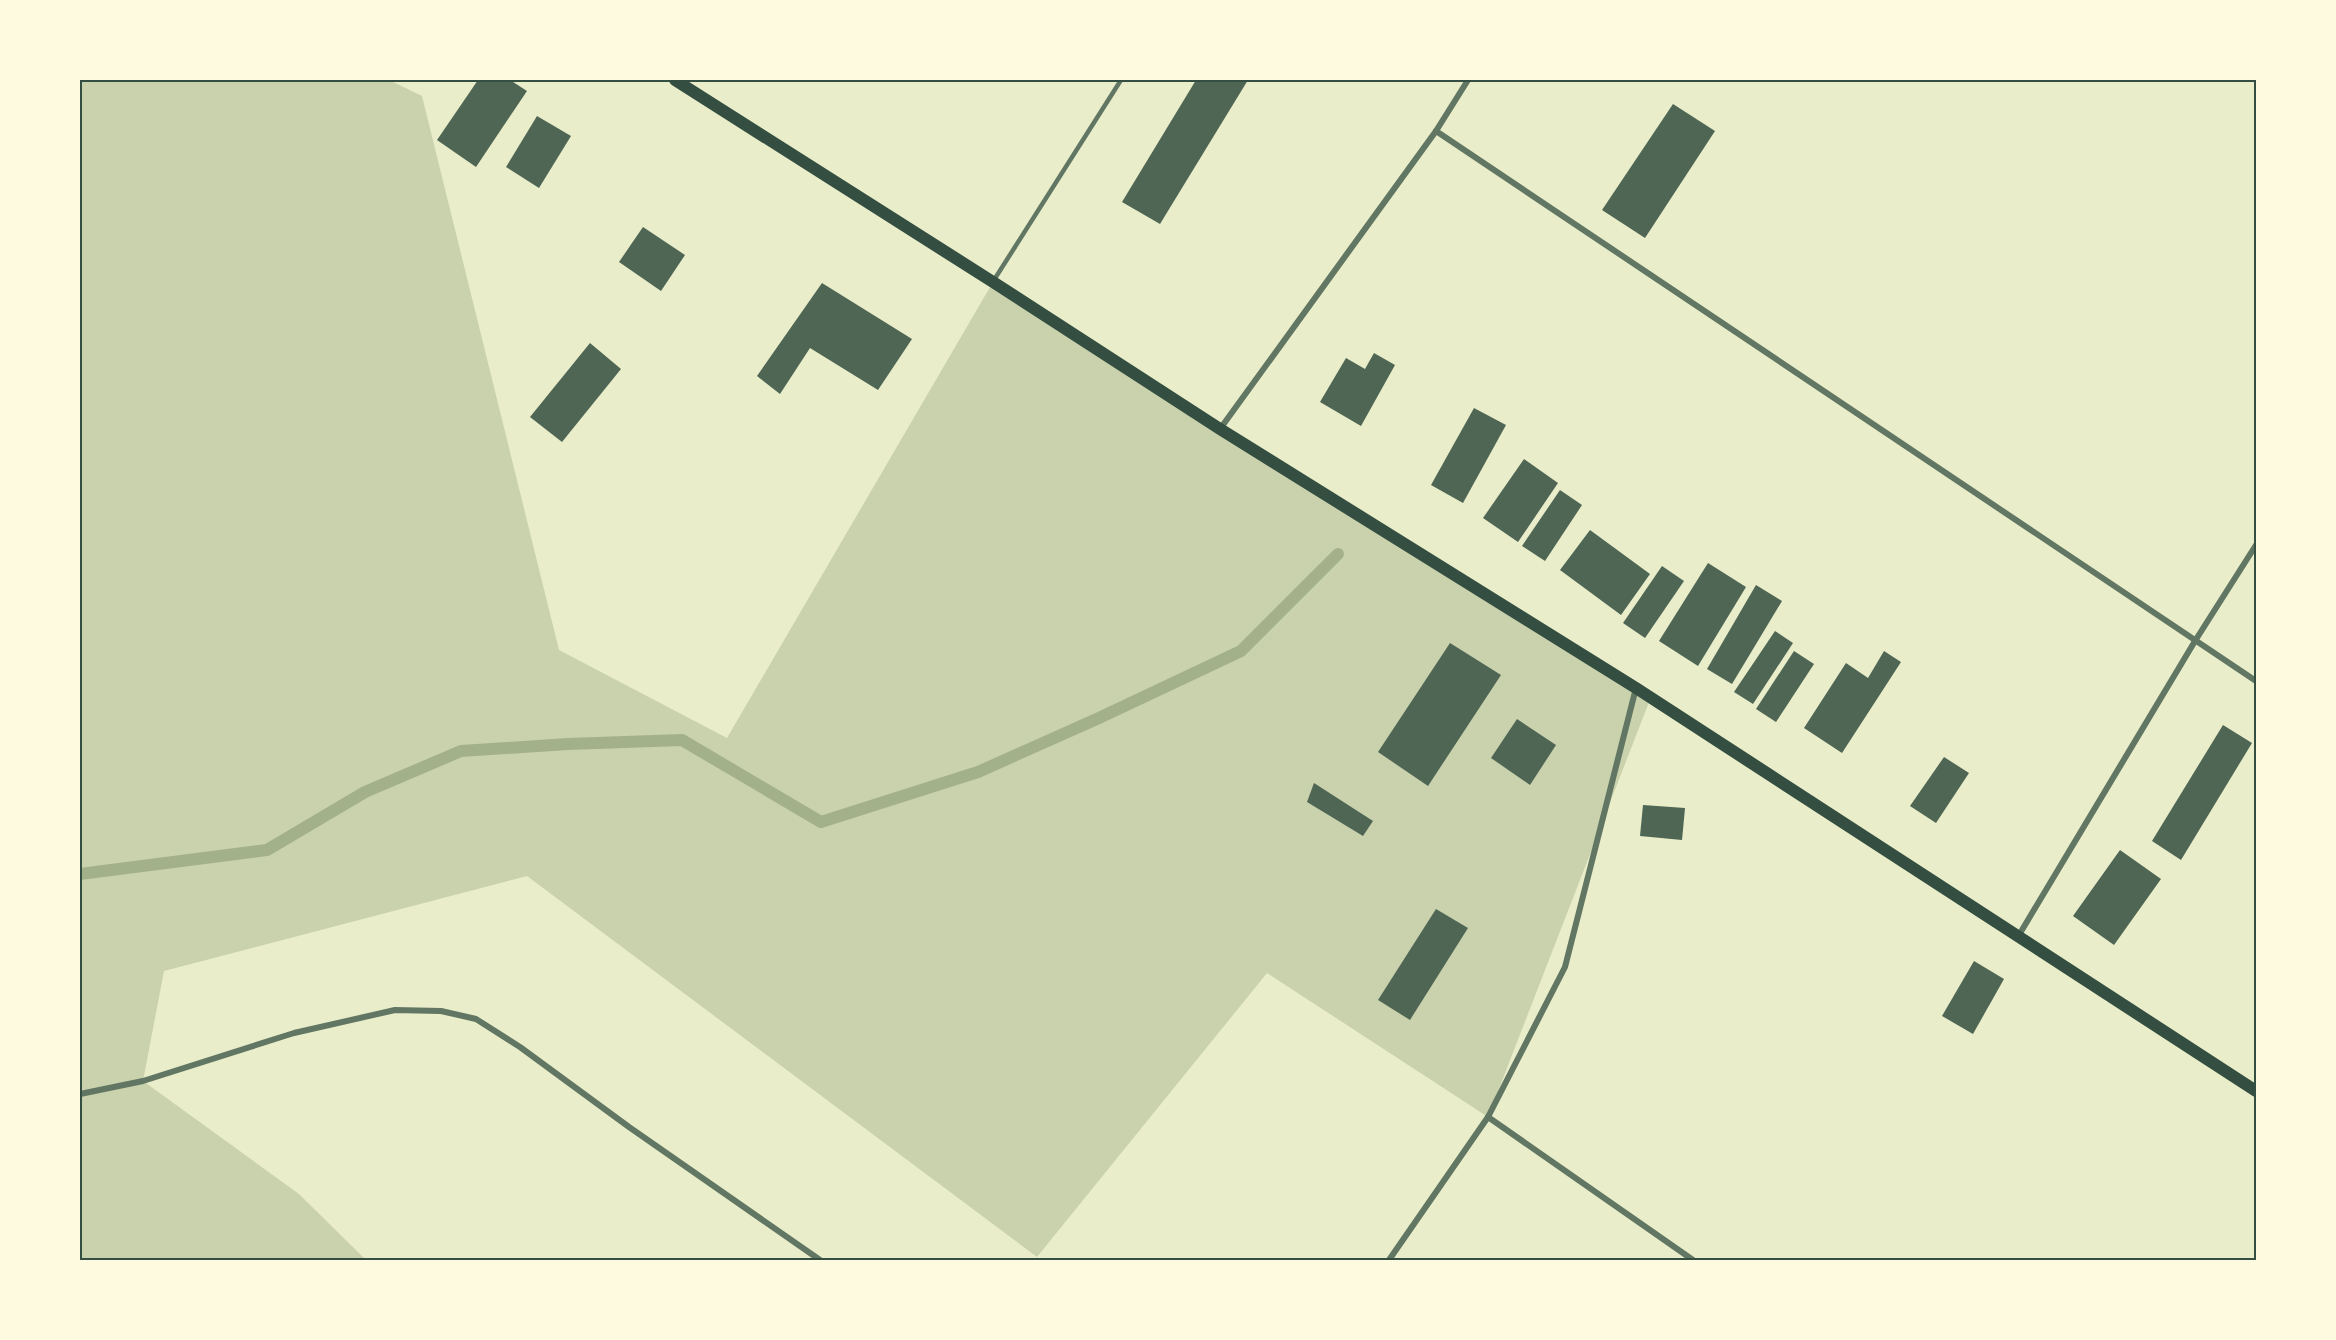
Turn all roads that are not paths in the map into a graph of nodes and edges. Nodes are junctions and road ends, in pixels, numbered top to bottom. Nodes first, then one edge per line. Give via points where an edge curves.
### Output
1 (675, 80) edge
2 (1121, 80) edge
3 (1468, 80) edge
4 (1436, 131) junction
5 (993, 282) junction
6 (1220, 429) junction
7 (2256, 545) edge
8 (2195, 641) junction
9 (2256, 681) edge
10 (1636, 688) junction
11 (2019, 935) junction
12 (2256, 1091) edge
13 (80, 1094) edge
14 (1488, 1117) junction
15 (820, 1260) edge
16 (1389, 1260) edge
17 (1693, 1260) edge

1 - 5 main road
2 - 5 lane
3 - 4 street
4 - 6 street
4 - 8 street
5 - 6 main road
6 - 10 main road
7 - 8 street
8 - 9 street
8 - 11 street
10 - 11 main road
10 - 14 street via 1565,968
11 - 12 main road
13 - 15 street via 143,1081 294,1033 384,1012 441,1011 476,1019 520,1047
14 - 16 street
14 - 17 street

